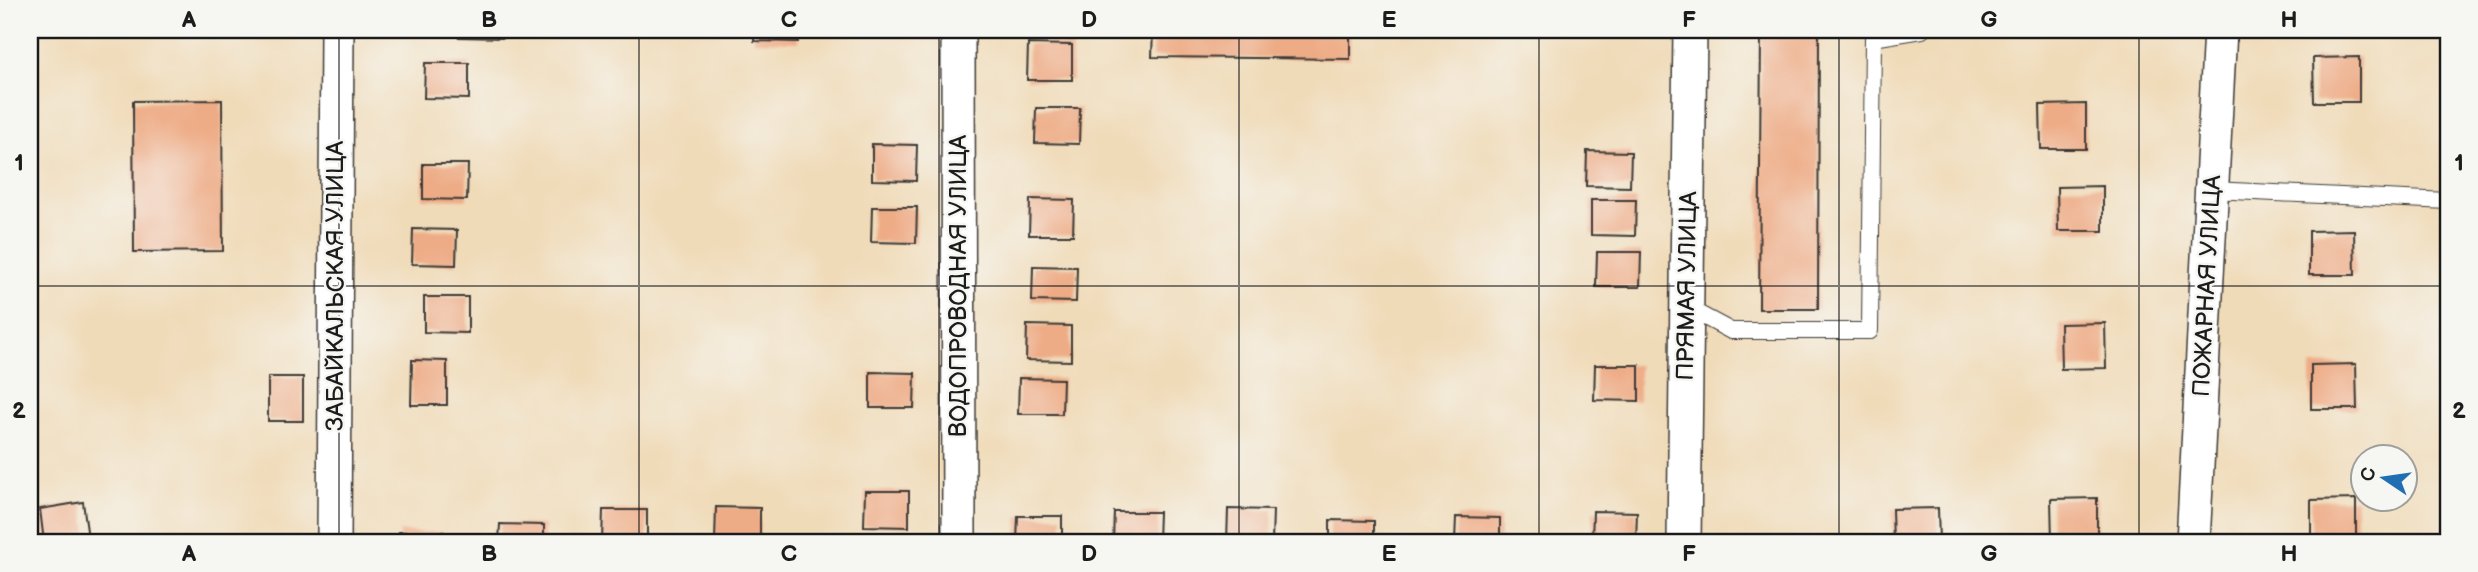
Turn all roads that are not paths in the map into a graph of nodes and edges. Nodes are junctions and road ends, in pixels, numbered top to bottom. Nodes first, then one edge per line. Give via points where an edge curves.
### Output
1 (337, 30) edge
2 (958, 30) edge
3 (1690, 30) edge
4 (1922, 30) edge
5 (2220, 30) edge
6 (2212, 190) junction
7 (2448, 201) edge
8 (1686, 307) junction
9 (334, 542) edge
10 (959, 542) edge
11 (1684, 542) edge
12 (2193, 542) edge

1 - 9 street, ЗАБАЙКАЛЬСКАЯ УЛИЦА
2 - 10 street, ВОДОПРОВОДНАЯ УЛИЦА
3 - 8 street, ПРЯМАЯ УЛИЦА
4 - 8 lane via 1873,38 1870,331 1731,331
5 - 6 street, ПОЖАРНАЯ УЛИЦА
6 - 7 lane
6 - 12 street, ПОЖАРНАЯ УЛИЦА
8 - 11 street, ПРЯМАЯ УЛИЦА

